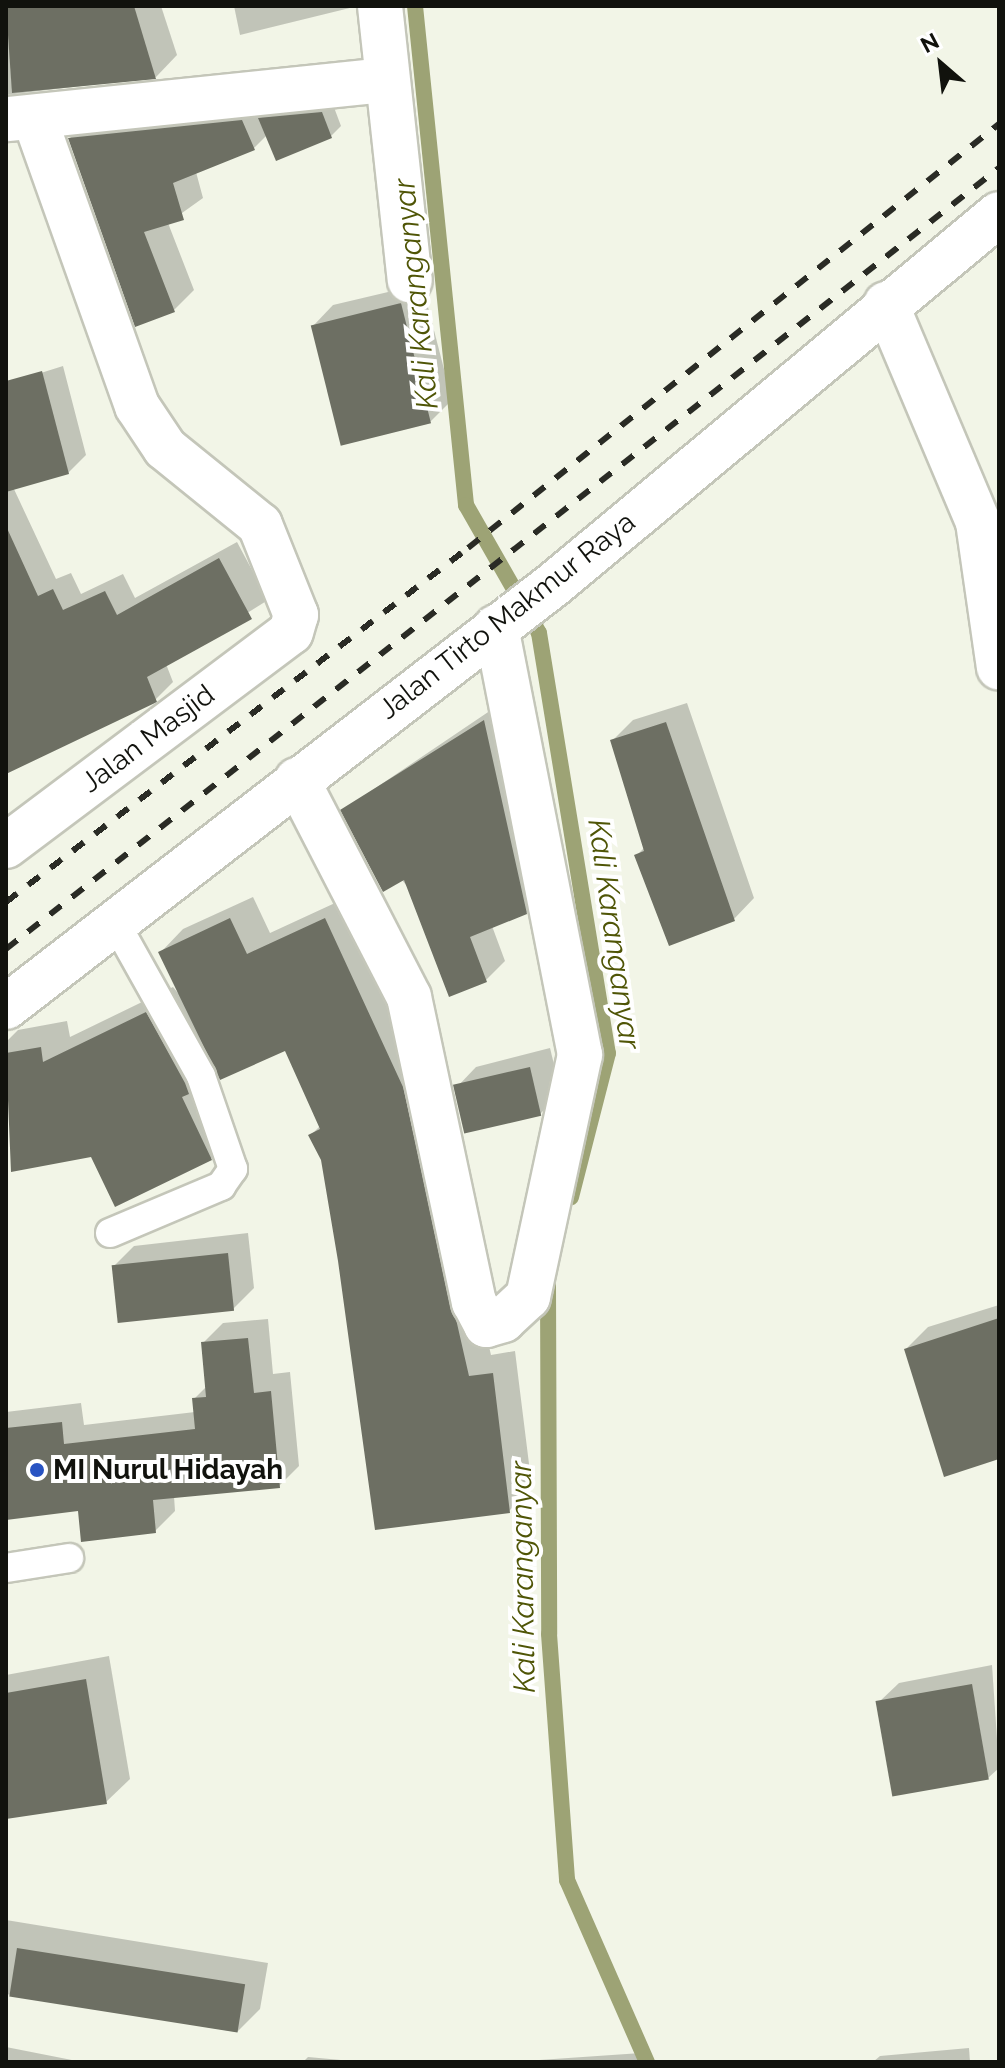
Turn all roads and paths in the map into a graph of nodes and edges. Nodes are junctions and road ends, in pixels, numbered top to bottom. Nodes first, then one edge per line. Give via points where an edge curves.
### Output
1 (380, 6) edge
2 (386, 80) junction
3 (21, 119) edge
4 (999, 214) edge
5 (410, 280) dead end
6 (886, 304) junction
7 (501, 623) junction
8 (999, 667) edge
9 (297, 780) junction
10 (6, 846) edge
11 (115, 922) junction
12 (6, 1007) edge
13 (110, 1233) dead end
14 (69, 1558) dead end
15 (6, 1568) edge

1 - 2 street
2 - 3 street
2 - 5 street
3 - 10 street, Jalan Masjid via 137,406 165,448 260,525 294,601 291,632
4 - 6 street, Jalan Tirto Makmur Raya
6 - 7 street, Jalan Tirto Makmur Raya
6 - 8 street via 978,522
7 - 9 street, Jalan Tirto Makmur Raya
7 - 9 street via 580,1055 528,1297 503,1320 486,1325 474,1302 409,997
9 - 11 street, Jalan Tirto Makmur Raya
11 - 12 street, Jalan Tirto Makmur Raya
11 - 13 lane via 201,1076 233,1169 221,1186
14 - 15 lane

